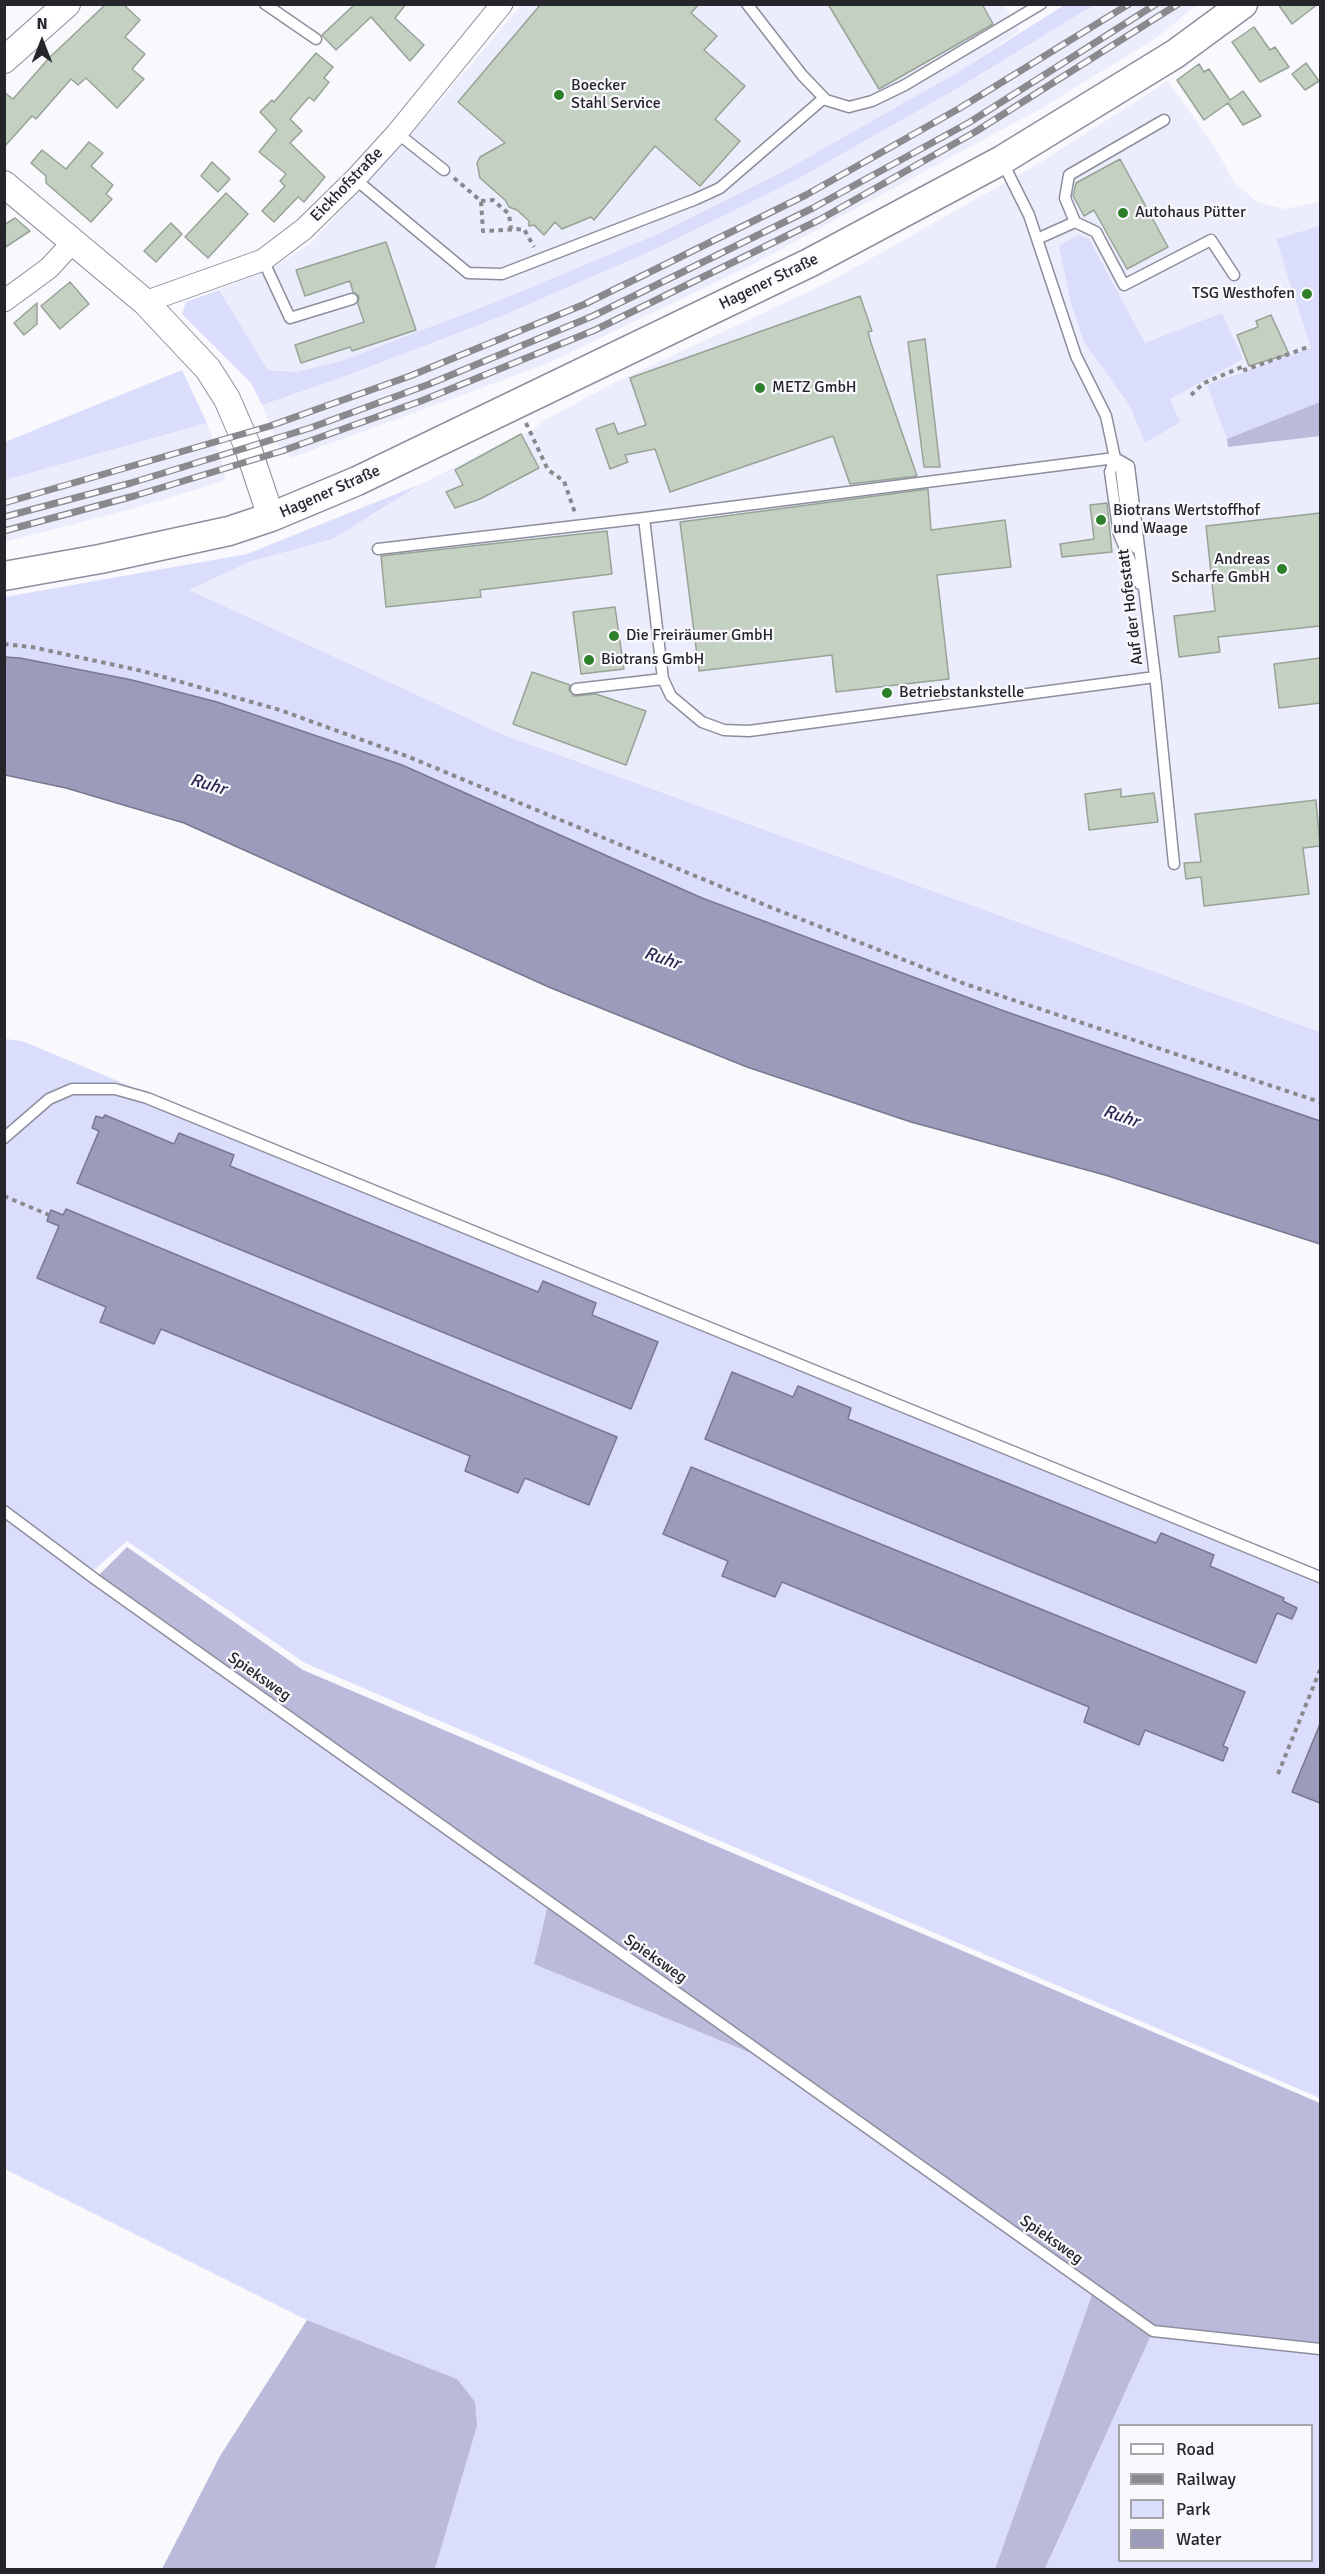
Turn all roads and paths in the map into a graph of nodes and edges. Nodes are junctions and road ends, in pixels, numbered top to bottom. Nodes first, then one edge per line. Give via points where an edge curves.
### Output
1 (67, 4) edge
2 (265, 4) edge
3 (502, 4) edge
4 (747, 4) edge
5 (1041, 4) edge
6 (1243, 4) edge
7 (316, 39) dead end
8 (4, 60) edge
9 (824, 98) junction
10 (1164, 120) dead end
11 (397, 133) junction
12 (1002, 160) junction
13 (444, 170) joint
14 (355, 179) junction
15 (4, 184) edge
16 (481, 201) junction
17 (1075, 222) junction
18 (511, 229) junction
19 (1037, 239) junction
20 (72, 243) junction
21 (540, 259) junction
22 (263, 260) junction
23 (1234, 275) dead end
24 (352, 299) dead end
25 (4, 301) edge
26 (145, 302) junction
27 (1308, 347) dead end
28 (1191, 395) dead end
29 (529, 429) dead end
30 (1115, 459) junction
31 (272, 517) junction
32 (644, 518) junction
33 (579, 525) junction
34 (1124, 534) junction
35 (378, 549) dead end
36 (1140, 556) junction
37 (4, 576) edge
38 (1146, 598) junction
39 (4, 644) edge
40 (1155, 677) junction
41 (663, 679) junction
42 (576, 689) dead end
43 (1174, 864) dead end
44 (1320, 1102) edge
45 (4, 1138) edge
46 (4, 1196) edge
47 (49, 1215) dead end
48 (4, 1510) edge
49 (1320, 1576) edge
50 (1320, 1670) edge
51 (1278, 1774) dead end
52 (1320, 2349) edge

1 - 8 street
2 - 7 lane
3 - 11 street, Eickhofstraße
4 - 9 lane
5 - 9 lane via 905,86 872,101 849,107
6 - 12 main road, Hagener Straße via 1175,54
9 - 21 lane via 720,188
10 - 17 lane via 1070,175 1065,198
11 - 13 lane
11 - 14 street, Eickhofstraße
12 - 19 lane, Auf der Hofestatt
12 - 31 main road, Hagener Straße via 809,263 357,482
13 - 16 path
14 - 21 lane via 468,273 502,274
14 - 22 street, Eickhofstraße via 304,229
15 - 20 street, Hagener Straße
16 - 18 path via 493,200 509,214
16 - 18 path via 483,231
17 - 19 lane
17 - 23 lane via 1096,232 1124,285 1211,240
18 - 21 path via 524,229
19 - 30 lane, Auf der Hofestatt via 1076,356 1106,416
20 - 25 street via 49,268
20 - 26 street, Hagener Straße
22 - 24 lane via 290,318
22 - 26 street, Eickhofstraße
26 - 31 street, Hagener Straße via 208,369 227,399
27 - 28 path via 1245,370 1244,366 1204,383
29 - 33 path via 548,470 564,481
30 - 32 lane
30 - 34 lane via 1110,472 1117,480
30 - 36 lane, Auf der Hofestatt via 1129,466
31 - 37 main road, Hagener Straße via 229,531
32 - 33 lane
32 - 41 lane
33 - 35 lane
34 - 36 lane
34 - 38 lane
36 - 38 lane, Auf der Hofestatt
38 - 40 lane, Auf der Hofestatt
39 - 44 path via 142,671 290,714 409,757 966,984
40 - 41 lane via 749,731 724,730 702,722 671,696
40 - 43 lane, Auf der Hofestatt
41 - 42 lane
45 - 49 lane via 49,1099 72,1089 115,1089 147,1098
46 - 47 path
48 - 52 lane, Spieksweg via 105,1586 1153,2331
50 - 51 path

